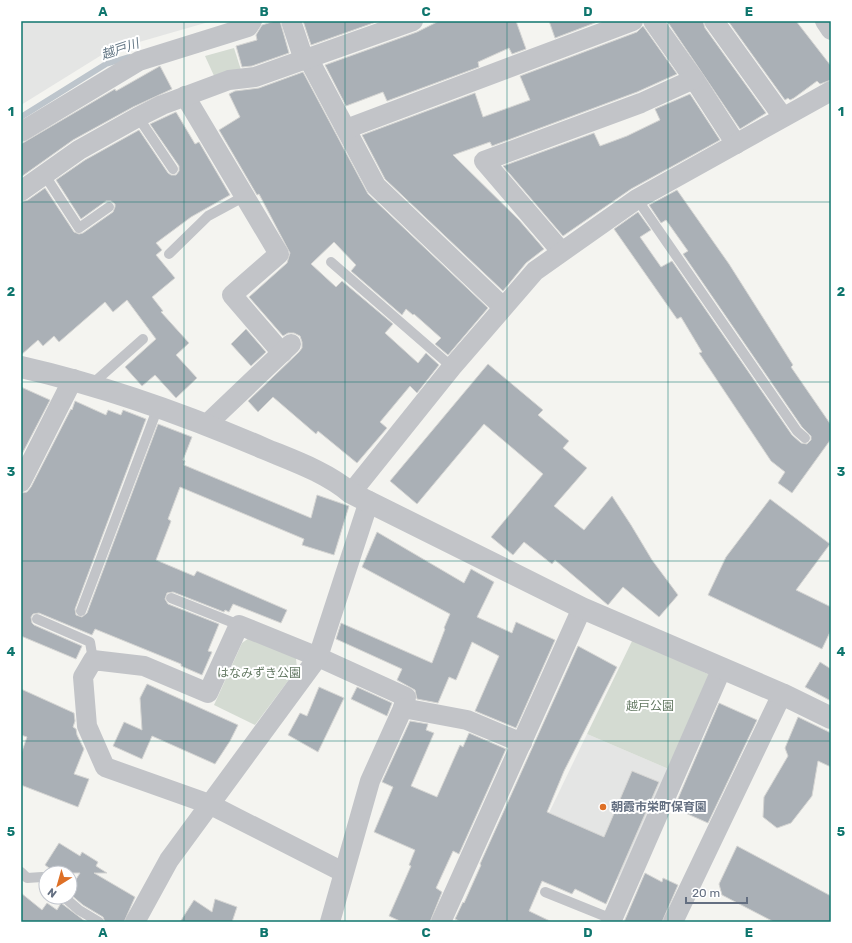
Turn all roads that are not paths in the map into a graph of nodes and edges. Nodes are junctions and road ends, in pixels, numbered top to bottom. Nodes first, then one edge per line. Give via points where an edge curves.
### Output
1 (252, 21) edge
2 (291, 21) edge
3 (413, 21) edge
4 (633, 21) edge
5 (653, 21) edge
6 (714, 21) edge
7 (825, 21) edge
8 (831, 30) edge
9 (306, 59) junction
10 (694, 79) junction
11 (831, 91) edge
12 (185, 96) junction
13 (138, 116) junction
14 (783, 117) junction
15 (346, 129) junction
16 (21, 132) edge
17 (736, 144) junction
18 (173, 169) dead end
19 (44, 174) junction
20 (21, 191) edge
21 (245, 196) junction
22 (637, 199) junction
23 (109, 207) dead end
24 (561, 251) junction
25 (169, 254) dead end
26 (331, 262) dead end
27 (504, 307) junction
28 (143, 339) dead end
29 (21, 367) edge
30 (452, 367) junction
31 (82, 382) junction
32 (158, 407) junction
33 (206, 425) junction
34 (805, 438) dead end
35 (21, 482) edge
36 (360, 497) junction
37 (171, 598) dead end
38 (582, 608) junction
39 (81, 611) dead end
40 (37, 619) dead end
41 (239, 625) junction
42 (318, 657) junction
43 (93, 660) junction
44 (722, 668) junction
45 (782, 694) junction
46 (403, 708) junction
47 (831, 718) edge
48 (522, 743) junction
49 (209, 804) junction
50 (21, 872) edge
51 (343, 872) junction
52 (38, 877) edge
53 (545, 892) dead end
54 (73, 905) edge
55 (611, 920) edge
56 (99, 922) edge
57 (135, 922) edge
58 (330, 922) edge
59 (441, 922) edge
60 (673, 922) edge

1 - 16 street via 248,27 139,60
2 - 9 street
3 - 9 street
4 - 15 street
5 - 10 street
6 - 14 street
7 - 8 street
9 - 12 street via 255,78 228,80
9 - 15 street
10 - 17 street
10 - 24 street via 641,103 484,161
11 - 14 street
12 - 13 street
12 - 21 street
13 - 18 lane
13 - 19 street via 79,150
14 - 17 street
15 - 27 street via 376,186
17 - 22 street
19 - 20 street
19 - 23 lane via 79,228
21 - 25 lane via 208,216
21 - 33 street via 279,254 232,295 286,348
22 - 24 street
22 - 34 lane via 796,431
24 - 27 street via 535,271
26 - 30 lane
27 - 30 street
28 - 31 lane
29 - 31 street
30 - 36 street
31 - 32 street
31 - 35 street
32 - 33 street
32 - 39 lane
33 - 36 street via 302,464
36 - 38 street
36 - 42 street
37 - 41 lane
38 - 44 street
38 - 48 street
40 - 43 lane via 90,642
41 - 42 street
41 - 43 street via 208,693 144,666
42 - 46 street via 406,697
42 - 49 street
43 - 49 street via 83,677 87,726 105,767
44 - 45 street
44 - 55 street
45 - 47 street
45 - 60 street
46 - 48 street via 467,720
46 - 51 street via 370,781
48 - 59 street
49 - 51 street
49 - 57 street via 169,860
50 - 52 lane via 27,878
51 - 58 street
53 - 55 lane
54 - 56 lane

